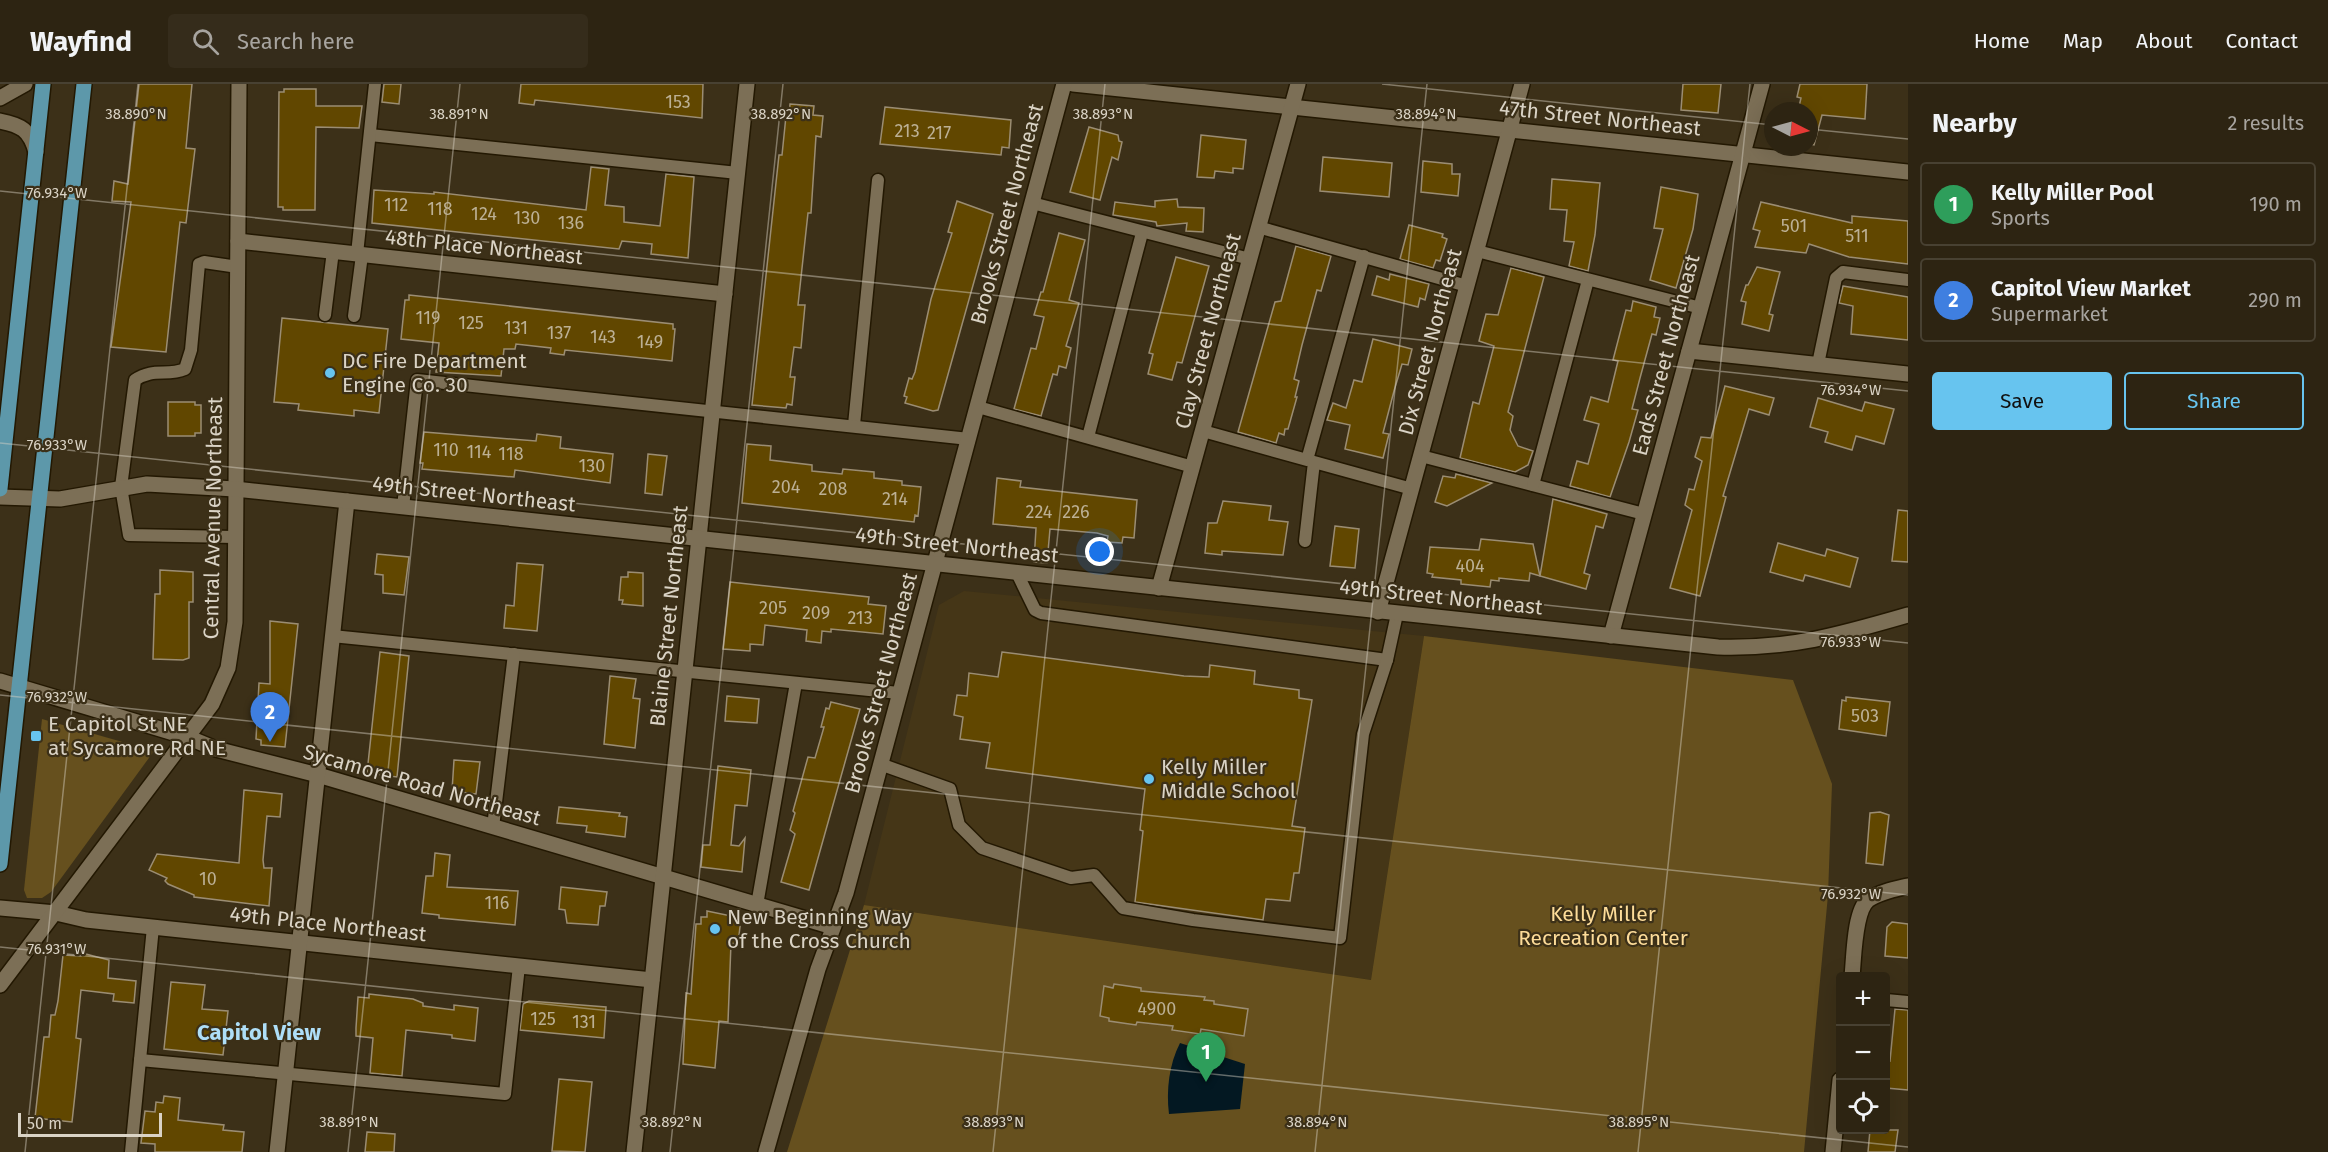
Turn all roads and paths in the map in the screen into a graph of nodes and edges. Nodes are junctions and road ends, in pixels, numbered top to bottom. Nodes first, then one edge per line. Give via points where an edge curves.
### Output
1 (25, 84) edge
2 (43, 84) edge
3 (84, 84) edge
4 (239, 84) edge
5 (375, 84) edge
6 (747, 84) edge
7 (1064, 84) edge
8 (1073, 84) edge
9 (1298, 84) edge
10 (1522, 84) edge
11 (1762, 84) edge
12 (0, 98) edge
13 (1292, 107) junction
14 (0, 121) edge
15 (1510, 130) junction
16 (370, 135) junction
17 (36, 152) junction
18 (1743, 154) junction
19 (1908, 172) edge
20 (738, 173) junction
21 (878, 180) dead end
22 (1032, 203) junction
23 (1258, 227) junction
24 (1142, 233) junction
25 (238, 241) junction
26 (333, 251) junction
27 (1477, 252) junction
28 (360, 254) junction
29 (1364, 256) junction
30 (1250, 259) junction
31 (238, 267) junction
32 (1588, 280) junction
33 (1908, 280) edge
34 (1467, 285) junction
35 (725, 294) junction
36 (1701, 308) junction
37 (325, 315) dead end
38 (354, 316) dead end
39 (1689, 351) junction
40 (1818, 364) junction
41 (1908, 374) edge
42 (978, 407) junction
43 (712, 411) junction
44 (854, 425) junction
45 (1203, 431) junction
46 (1088, 437) junction
47 (969, 440) junction
48 (1421, 456) junction
49 (1311, 461) junction
50 (1193, 466) junction
51 (1533, 485) junction
52 (121, 487) junction
53 (0, 489) edge
54 (235, 489) junction
55 (1412, 489) junction
56 (0, 497) edge
57 (39, 499) junction
58 (346, 501) junction
59 (403, 507) junction
60 (1644, 514) junction
61 (234, 537) junction
62 (699, 539) junction
63 (1305, 541) dead end
64 (935, 564) junction
65 (1017, 573) junction
66 (1159, 588) junction
67 (1378, 612) junction
68 (1397, 614) junction
69 (1908, 615) edge
70 (332, 636) junction
71 (1611, 636) junction
72 (514, 654) junction
73 (1387, 660) junction
74 (685, 672) junction
75 (0, 681) edge
76 (796, 683) junction
77 (19, 687) junction
78 (899, 693) junction
79 (187, 737) junction
80 (880, 764) junction
81 (318, 775) junction
82 (493, 827) junction
83 (0, 864) edge
84 (663, 878) junction
85 (1908, 886) edge
86 (757, 905) junction
87 (0, 908) edge
88 (56, 913) junction
89 (153, 927) junction
90 (833, 927) junction
91 (300, 942) junction
92 (519, 966) junction
93 (1852, 972) edge
94 (652, 980) junction
95 (0, 985) edge
96 (1890, 1000) edge
97 (1908, 1002) edge
98 (140, 1060) junction
99 (286, 1074) junction
100 (1836, 1121) edge
101 (131, 1152) edge
102 (277, 1152) edge
103 (634, 1152) edge
104 (766, 1152) edge
105 (1833, 1152) edge

1 - 12 street
2 - 17 main road
3 - 57 main road
4 - 25 street, Central Avenue Northeast
5 - 16 lane
6 - 20 street, Blaine Street Northeast
7 - 22 street, Brooks Street Northeast
8 - 13 street, 47th Street Northeast
9 - 13 street, Clay Street Northeast
10 - 15 street, Dix Street Northeast
11 - 18 street, Eads Street Northeast
13 - 15 street, 47th Street Northeast
13 - 23 street, Clay Street Northeast
14 - 17 street via 24,128
15 - 18 street, 47th Street Northeast
15 - 27 street, Dix Street Northeast
16 - 20 lane
16 - 28 lane
17 - 53 main road
18 - 19 street, 47th Street Northeast
18 - 36 street, Eads Street Northeast
20 - 35 street, Blaine Street Northeast
21 - 44 lane
22 - 24 lane
22 - 42 street, Brooks Street Northeast
23 - 29 lane
23 - 30 street, Clay Street Northeast
24 - 30 lane
24 - 46 lane
25 - 26 street, 48th Place Northeast
25 - 31 street, Central Avenue Northeast
26 - 28 street, 48th Place Northeast
26 - 37 lane
27 - 32 lane
27 - 34 street, Dix Street Northeast
28 - 35 street, 48th Place Northeast
28 - 38 lane
29 - 34 lane
29 - 49 lane
30 - 45 street, Clay Street Northeast
31 - 52 lane via 204,262 196,268 189,361 185,369 154,371 135,380
31 - 54 street, Central Avenue Northeast
32 - 36 lane
32 - 51 lane
33 - 40 lane via 1843,272 1836,278
34 - 48 street, Dix Street Northeast
35 - 43 street, Blaine Street Northeast
36 - 39 street, Eads Street Northeast
39 - 40 street
39 - 60 street, Eads Street Northeast
40 - 41 street
42 - 46 lane
42 - 47 street, Brooks Street Northeast
43 - 44 lane
43 - 59 lane via 417,380
43 - 62 street, Blaine Street Northeast
44 - 47 lane
45 - 49 lane
45 - 50 street, Clay Street Northeast
46 - 50 lane
47 - 64 street, Brooks Street Northeast
48 - 51 lane
48 - 55 street, Dix Street Northeast
49 - 55 lane
49 - 63 lane
50 - 66 street, Clay Street Northeast
51 - 60 lane
52 - 54 street, 49th Street Northeast via 164,483
52 - 57 street, 49th Street Northeast via 60,499
52 - 61 lane via 129,535
54 - 58 street, 49th Street Northeast
54 - 61 street, Central Avenue Northeast
55 - 67 street, Dix Street Northeast
56 - 57 street, 49th Street Northeast
57 - 77 main road
58 - 59 street, 49th Street Northeast
58 - 70 street
59 - 62 street, 49th Street Northeast
60 - 71 street, Eads Street Northeast
61 - 79 street, Central Avenue Northeast via 235,622 228,668 212,704
62 - 64 street, 49th Street Northeast
62 - 74 street, Blaine Street Northeast
64 - 65 street, 49th Street Northeast
64 - 78 street, Brooks Street Northeast
65 - 66 street, 49th Street Northeast
65 - 73 lane via 1035,610 1041,613
66 - 67 street, 49th Street Northeast
67 - 68 street, 49th Street Northeast
68 - 71 street, 49th Street Northeast
68 - 73 lane
69 - 71 street, 49th Street Northeast via 1824,639 1758,647
70 - 72 lane
70 - 81 street
72 - 74 lane
72 - 82 lane
73 - 80 lane via 1363,734 1340,938 1123,908 1094,874 1071,878 982,848 959,825 950,789
74 - 76 lane
74 - 84 street, Blaine Street Northeast
75 - 77 street, Sycamore Road Northeast
76 - 78 lane
76 - 86 lane
77 - 79 street, Sycamore Road Northeast
77 - 83 main road
78 - 80 street, Brooks Street Northeast
79 - 81 street, Sycamore Road Northeast via 216,749
79 - 88 street, Central Avenue Northeast
80 - 90 street, Brooks Street Northeast via 846,893
81 - 82 street, Sycamore Road Northeast
81 - 91 street
82 - 84 street, Sycamore Road Northeast
84 - 86 street, Sycamore Road Northeast
84 - 94 street, Blaine Street Northeast
85 - 93 street via 1869,899 1860,911
86 - 90 street, Sycamore Road Northeast
87 - 88 street, 49th Place Northeast
88 - 89 street, 49th Place Northeast
88 - 95 street, Central Avenue Northeast
89 - 91 street, 49th Place Northeast
89 - 98 lane
90 - 104 street, Brooks Street Northeast
91 - 92 street, 49th Place Northeast
91 - 99 street
92 - 94 street, 49th Place Northeast
92 - 99 lane via 505,1094
94 - 103 street, Blaine Street Northeast
96 - 97 lane
98 - 99 lane
98 - 101 lane
99 - 102 street
100 - 105 street

